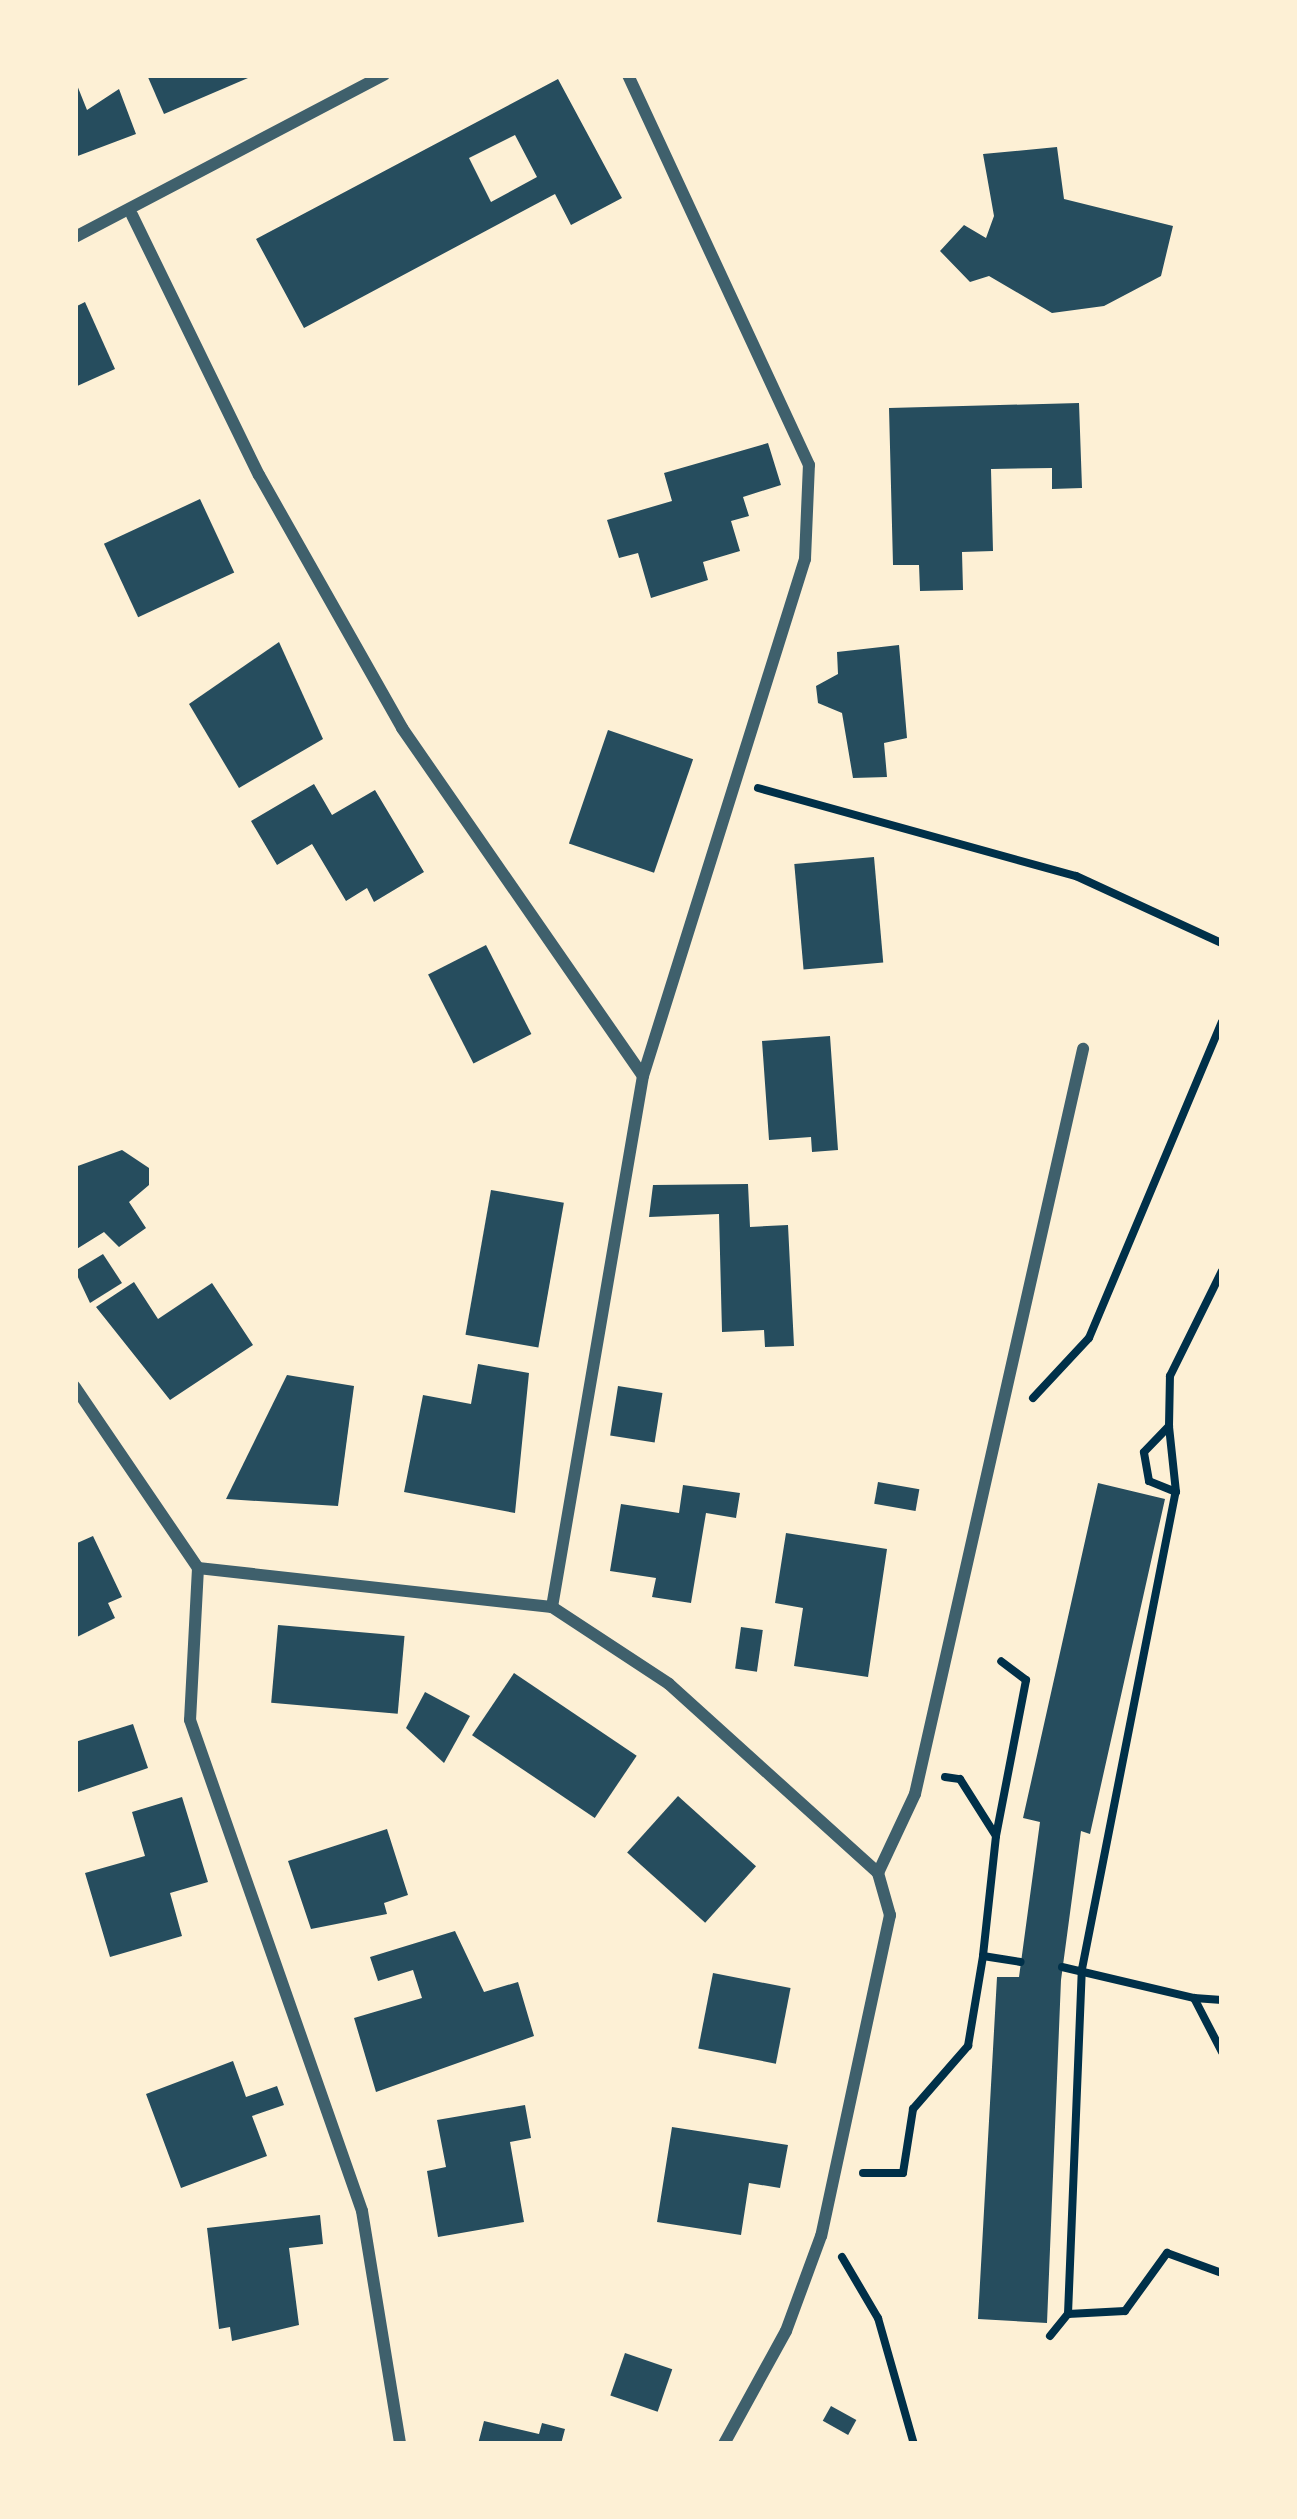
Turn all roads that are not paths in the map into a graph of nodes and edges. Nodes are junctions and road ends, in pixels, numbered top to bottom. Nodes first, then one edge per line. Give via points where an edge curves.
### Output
1 (384, 75) edge
2 (628, 75) edge
3 (132, 215) junction
4 (75, 237) edge
5 (1082, 1049) dead end
6 (643, 1076) junction
7 (75, 1387) edge
8 (198, 1568) junction
9 (552, 1607) junction
10 (878, 1873) junction
11 (400, 2444) edge
12 (724, 2444) edge

1 - 3 street
2 - 6 street via 808,465 805,559
3 - 4 street
3 - 6 street via 259,475 402,728
5 - 10 street via 915,1794
6 - 9 street
7 - 8 street
8 - 9 street
8 - 11 street via 190,1720 362,2211
9 - 10 street via 669,1684
10 - 12 street via 890,1915 821,2236 786,2331

